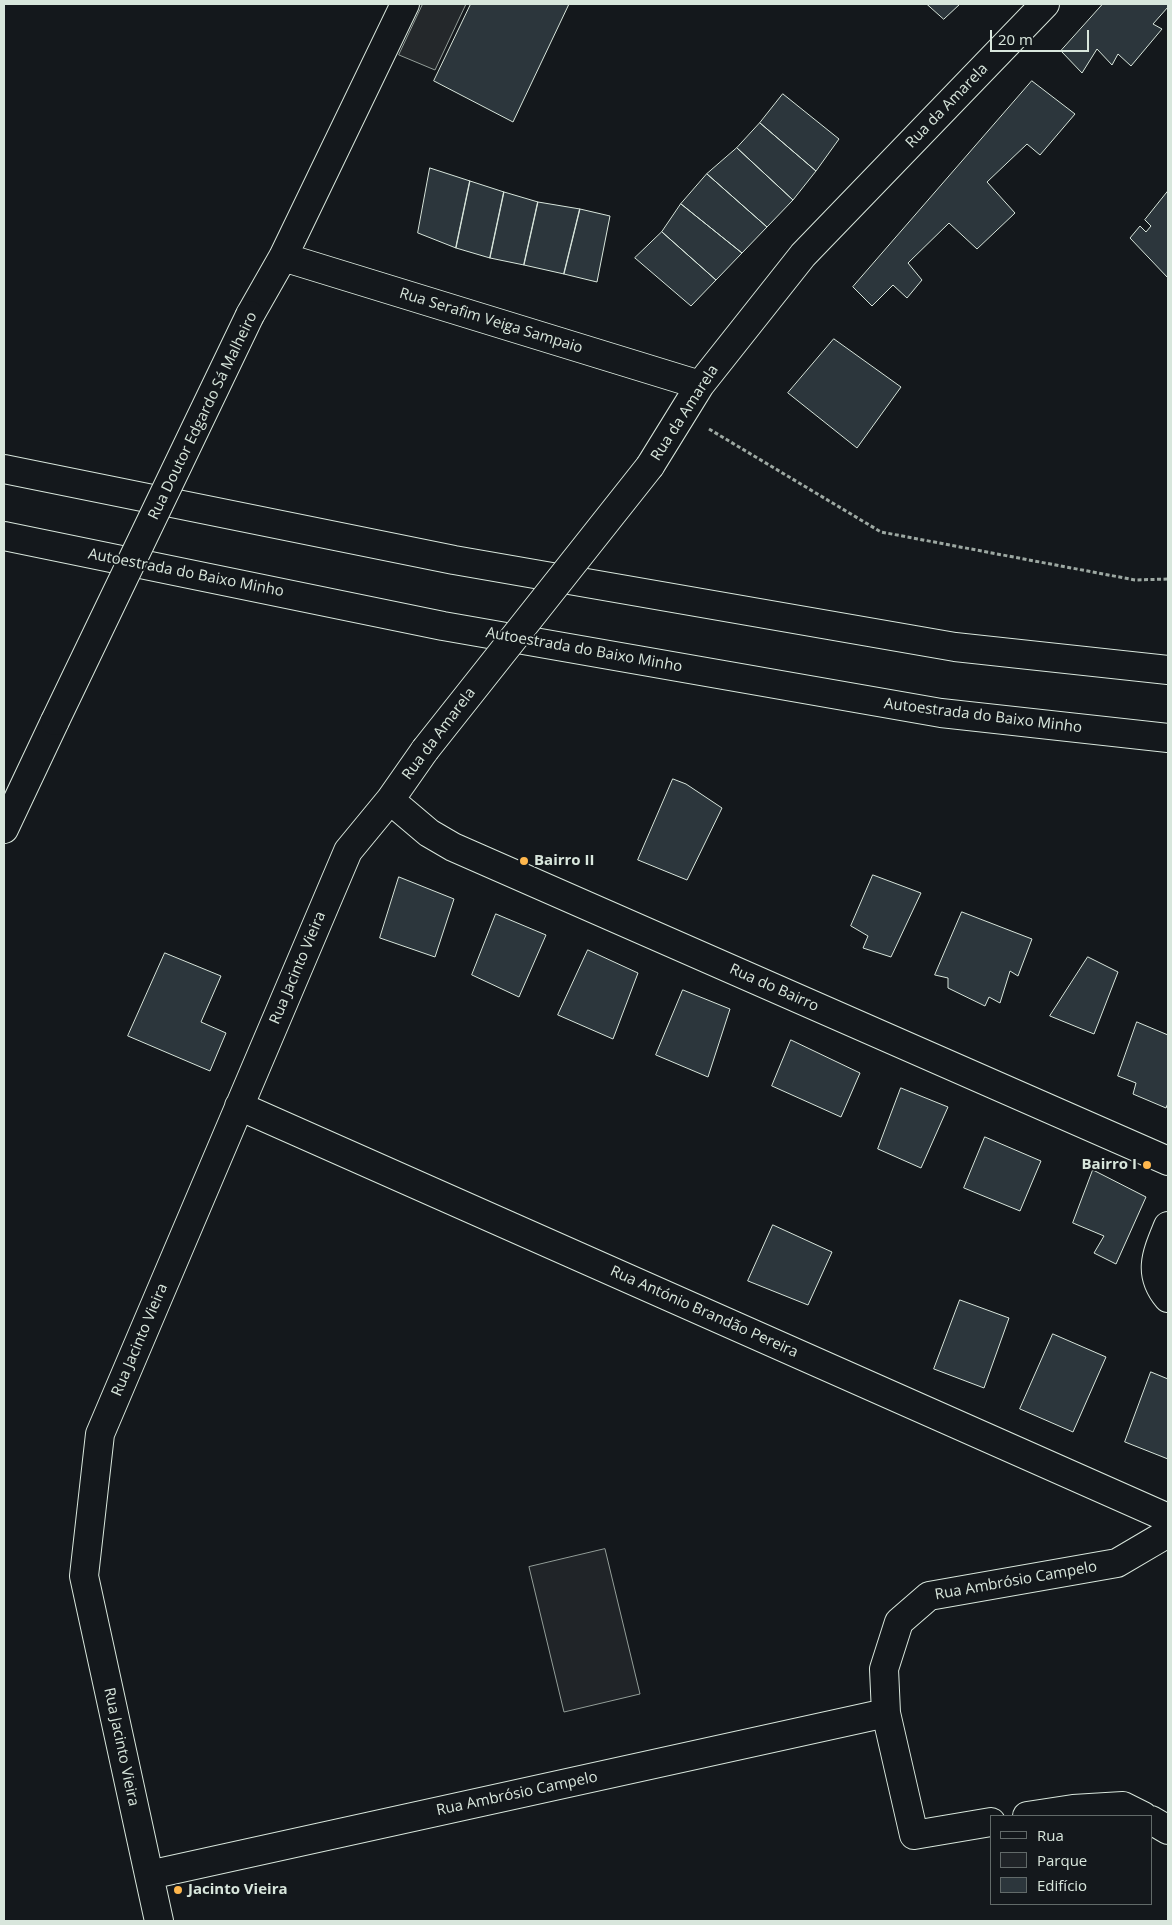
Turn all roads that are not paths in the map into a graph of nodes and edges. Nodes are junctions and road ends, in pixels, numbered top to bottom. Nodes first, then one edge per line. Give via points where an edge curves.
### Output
1 (405, 4) edge
2 (1045, 4) edge
3 (283, 256) junction
4 (700, 385) junction
5 (4, 469) edge
6 (4, 536) edge
7 (1168, 670) edge
8 (1168, 738) edge
9 (390, 800) junction
10 (4, 829) edge
11 (240, 1106) junction
12 (1168, 1161) edge
13 (1168, 1226) edge
14 (1168, 1298) edge
15 (1168, 1518) edge
16 (1168, 1533) edge
17 (886, 1713) junction
18 (1033, 1815) edge
19 (1141, 1815) edge
20 (1152, 1821) edge
21 (990, 1822) edge
22 (1168, 1830) edge
23 (149, 1875) junction
24 (159, 1921) edge

1 - 3 main road, Rua Doutor Edgardo Sá Malheiro
2 - 4 main road, Rua da Amarela via 803,255
3 - 4 main road, Rua Serafim Veiga Sampaio
3 - 10 main road, Rua Doutor Edgardo Sá Malheiro, bridge via 250,315
4 - 9 main road, Rua da Amarela, bridge via 650,466 425,750
5 - 7 main road via 484,565 955,647
6 - 8 main road, Autoestrada do Baixo Minho via 443,626 941,713
9 - 11 main road, Rua Jacinto Vieira via 348,851
9 - 12 main road, Rua do Bairro via 429,833 453,847
11 - 15 main road, Rua António Brandão Pereira
11 - 23 main road, Rua Jacinto Vieira via 100,1434 84,1576
13 - 14 main road via 1157,1252 1155,1272 1159,1287
16 - 17 main road, Rua Ambrósio Campelo via 1117,1563 929,1596 899,1622 884,1669
17 - 21 main road, Rua Ambrósio Campelo via 914,1835
17 - 23 main road, Rua Ambrósio Campelo
18 - 19 main road via 1123,1806
20 - 22 main road
23 - 24 main road, Rua Jacinto Vieira

